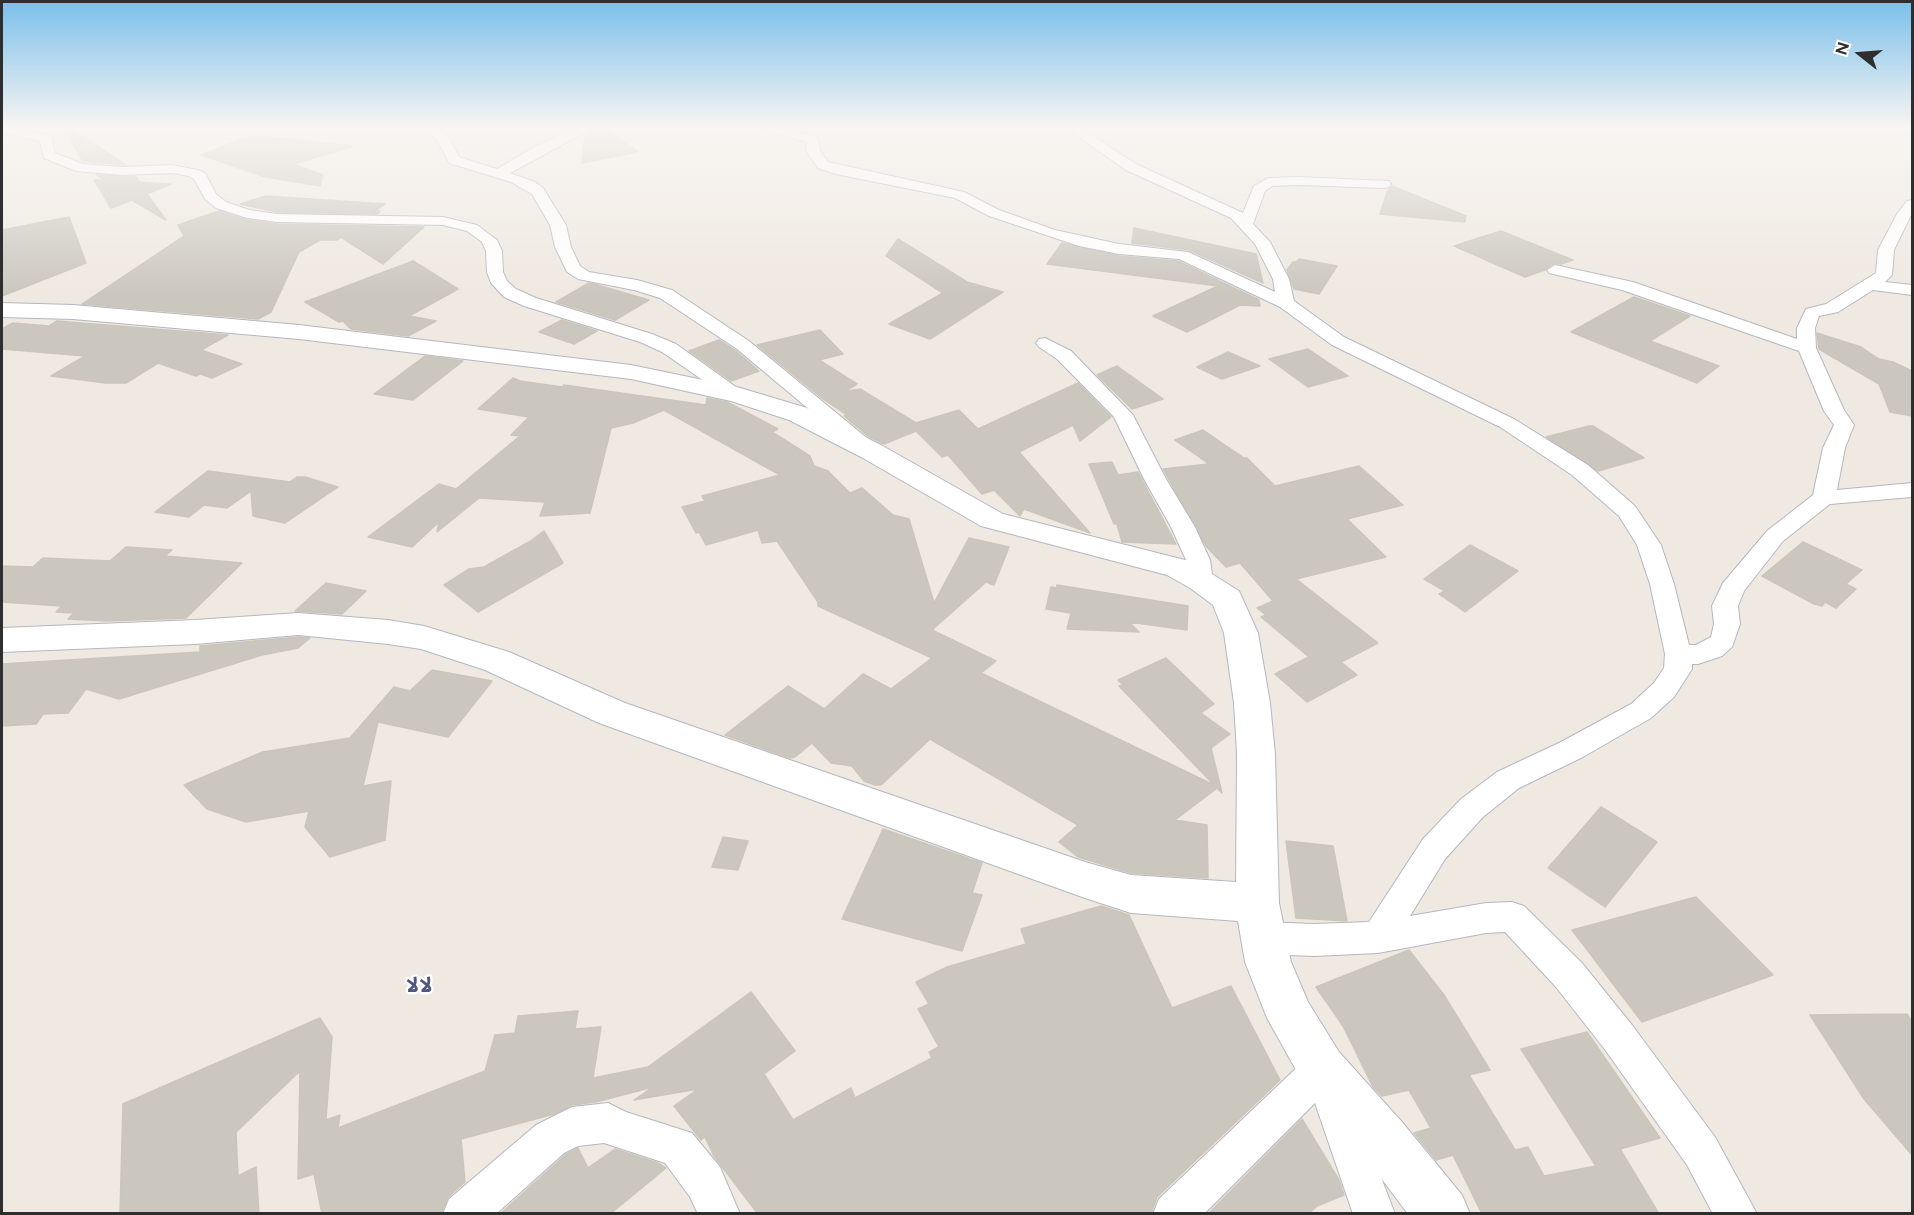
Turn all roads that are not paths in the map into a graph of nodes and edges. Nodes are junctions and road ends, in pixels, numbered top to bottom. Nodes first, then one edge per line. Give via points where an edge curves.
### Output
1 (203, 183) edge
2 (523, 183) edge
3 (898, 183) edge
4 (1166, 183) edge
5 (1267, 183) edge
6 (1356, 183) edge
7 (1384, 184) dead end
8 (1912, 204) edge
9 (1246, 224) junction
10 (1555, 270) dead end
11 (1872, 285) junction
12 (1912, 290) edge
13 (1286, 303) junction
14 (2, 310) edge
15 (1044, 343) dead end
16 (1807, 348) junction
17 (737, 395) junction
18 (871, 451) junction
19 (1912, 490) edge
20 (1824, 498) junction
21 (1201, 581) junction
22 (2, 640) edge
23 (1678, 654) junction
24 (1259, 920) junction
25 (1378, 937) junction
26 (1322, 1069) junction
27 (464, 1214) edge
28 (719, 1214) edge
29 (1174, 1214) edge
30 (1374, 1214) edge
31 (1443, 1214) edge
32 (1736, 1214) edge

1 - 17 street via 210,196 221,205 260,217 443,221 472,228 489,240 499,283 510,293 669,348
2 - 18 street via 545,200 573,269 584,276 666,294 743,345
3 - 13 street via 958,195 994,213 1085,243 1182,255
4 - 9 street via 1236,215
5 - 9 street via 1259,189
6 - 7 street
8 - 11 street via 1886,250 1884,275
9 - 13 street via 1270,257 1281,279
10 - 16 street via 1627,286
11 - 12 street
11 - 16 street via 1832,308 1812,313 1806,327
13 - 23 street via 1338,341 1517,429 1609,494 1649,545
14 - 17 main road via 73,312 299,332 631,372
15 - 21 street via 1064,355 1123,415 1184,526 1198,560
16 - 20 street via 1844,425 1834,448
17 - 18 main road via 798,414
18 - 21 main road via 992,520 1178,568
19 - 20 street
20 - 23 street via 1775,536 1737,582 1725,606 1727,624 1723,641 1698,656
21 - 24 main road via 1227,599 1245,653 1256,754
22 - 24 main road via 298,624 424,638 497,661 612,712 1085,880 1131,894
23 - 25 street via 1678,669 1664,690 1641,711 1508,780 1472,808 1434,849
24 - 25 street via 1314,940
24 - 26 main road via 1268,962 1291,1018
25 - 32 street via 1512,917 1569,975 1619,1038 1701,1150
26 - 29 street
26 - 30 street
26 - 31 main road
27 - 28 street via 550,1138 572,1127 608,1123 678,1148 705,1182

